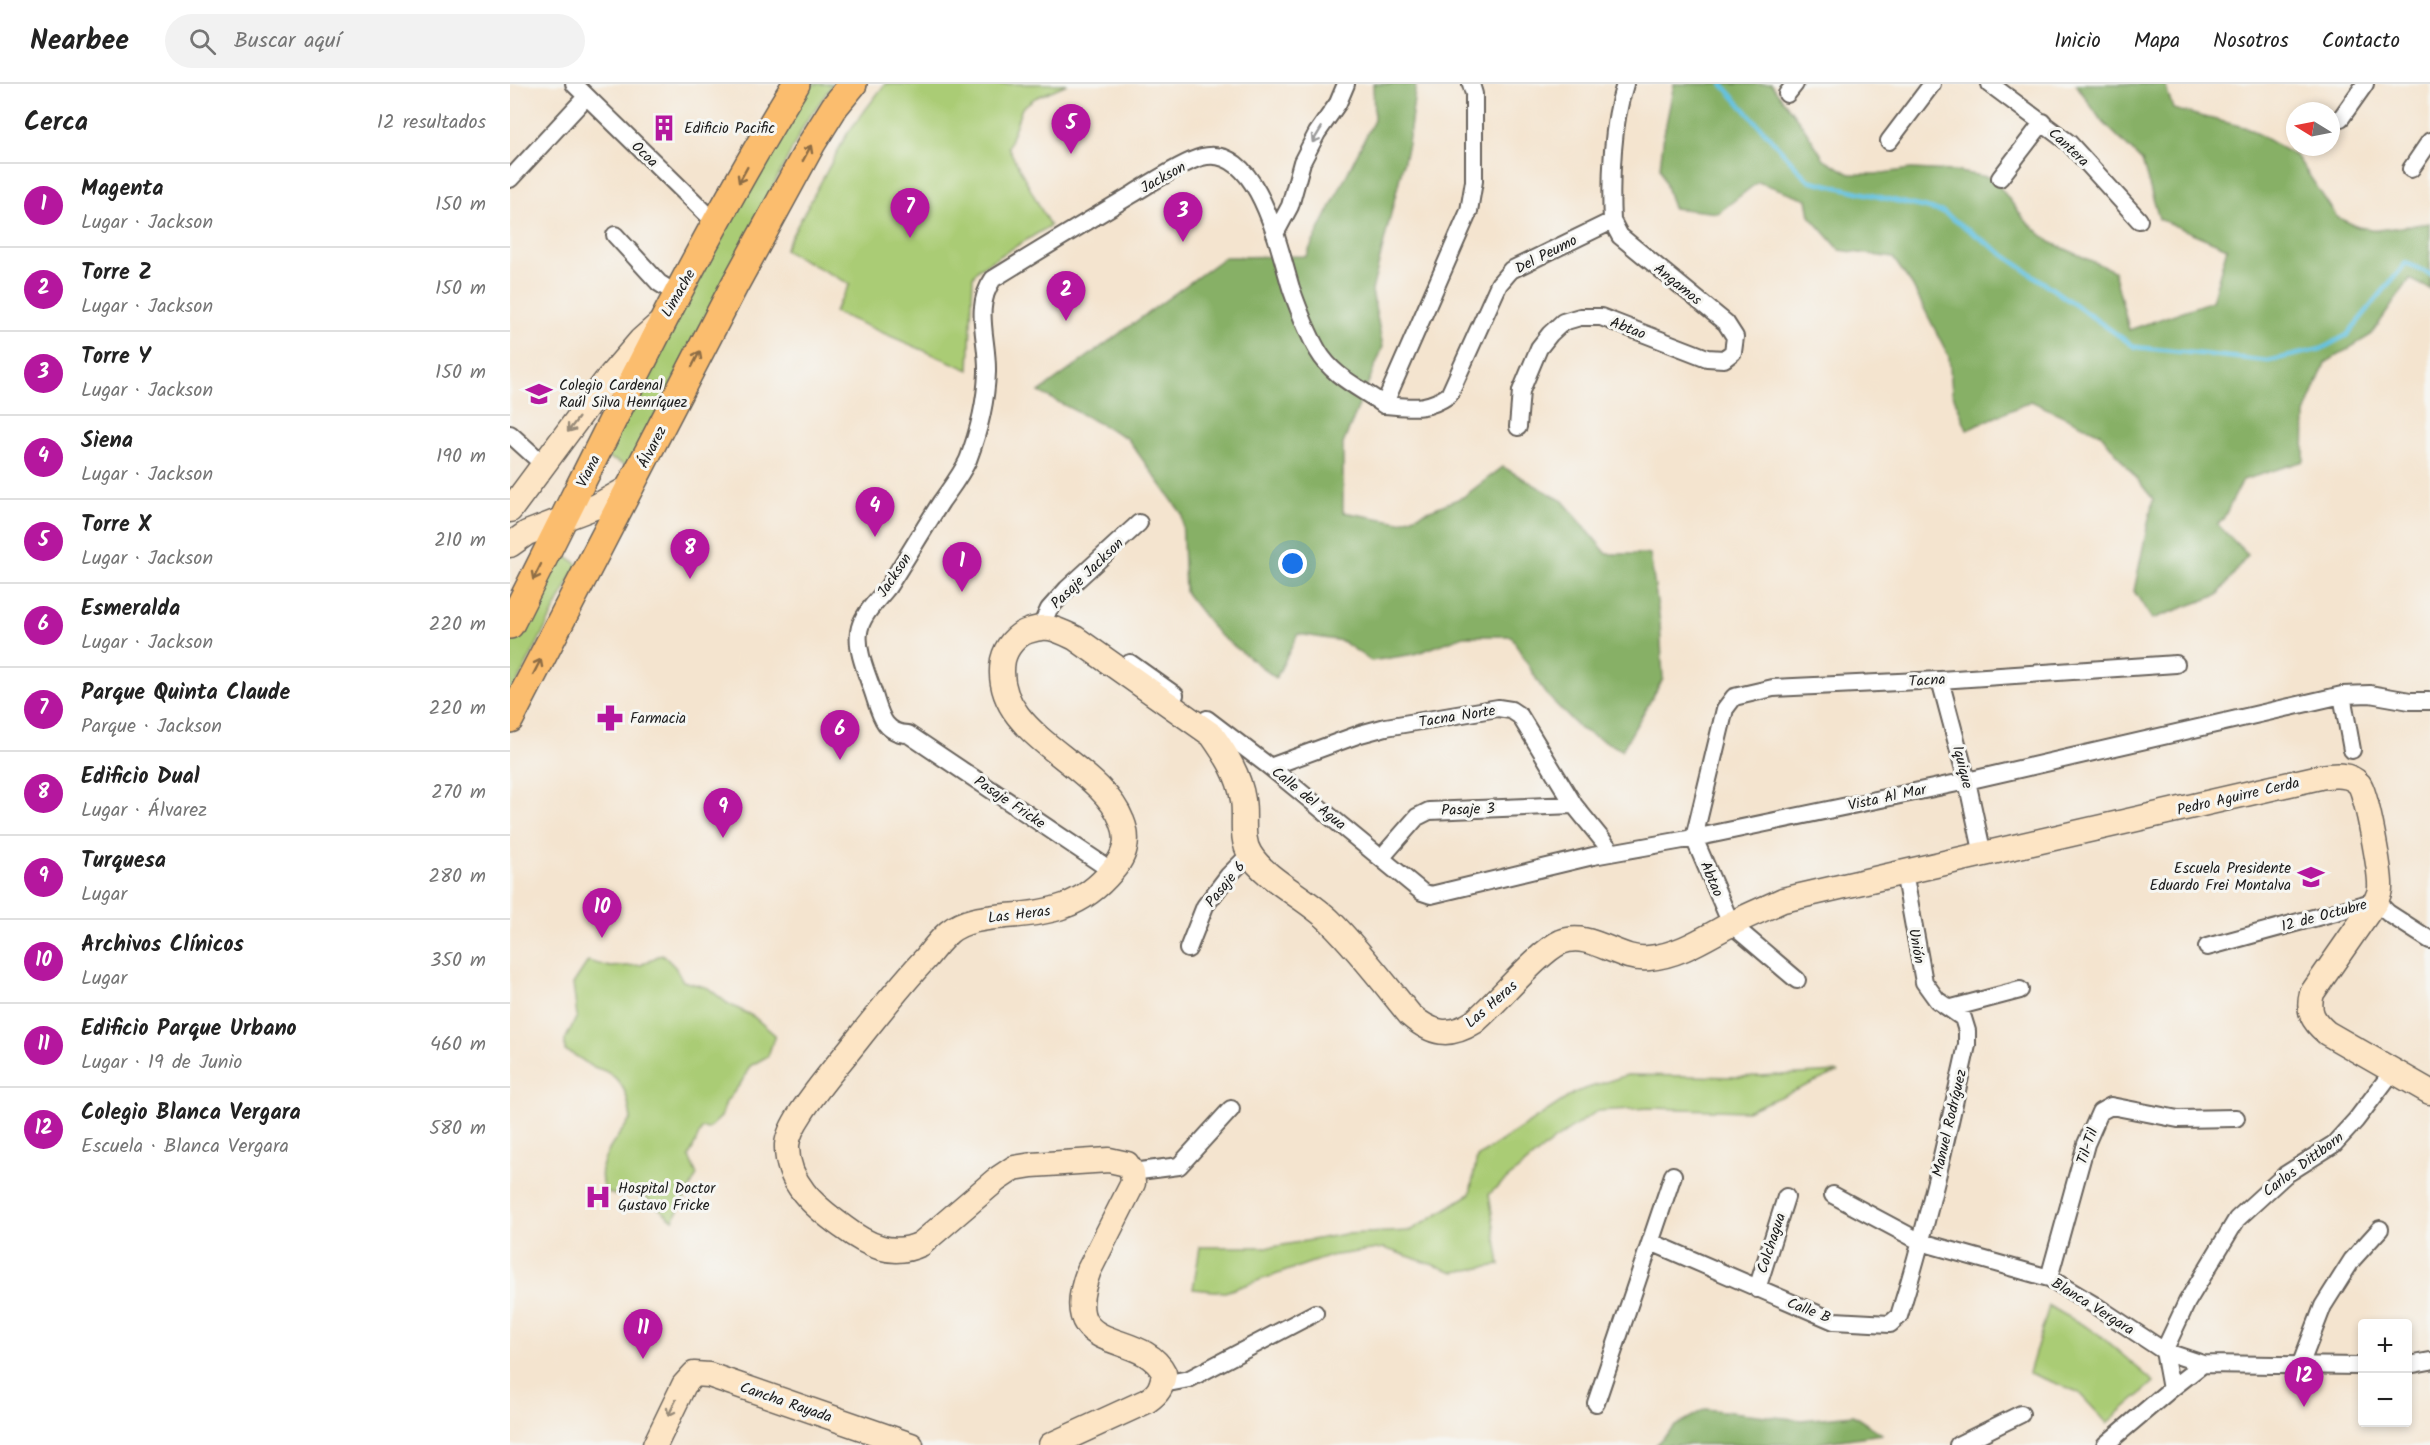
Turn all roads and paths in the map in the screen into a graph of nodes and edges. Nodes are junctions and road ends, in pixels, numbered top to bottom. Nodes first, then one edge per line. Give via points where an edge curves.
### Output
1 (796, 84) edge
2 (853, 84) edge
3 (1346, 84) edge
4 (1470, 84) edge
5 (1625, 84) edge
6 (1932, 84) edge
7 (1990, 84) edge
8 (2365, 84) edge
9 (580, 90) edge
10 (2341, 118) dead end
11 (2043, 122) junction
12 (1889, 141) dead end
13 (2430, 141) edge
14 (2411, 169) dead end
15 (2000, 178) dead end
16 (510, 179) edge
17 (2139, 220) dead end
18 (1612, 221) junction
19 (716, 223) junction
20 (1275, 234) junction
21 (615, 235) dead end
22 (672, 306) junction
23 (1733, 352) joint
24 (1384, 405) junction
25 (1518, 427) dead end
26 (510, 434) edge
27 (543, 464) junction
28 (632, 486) junction
29 (510, 510) edge
30 (564, 520) junction
31 (1139, 524) dead end
32 (518, 539) edge
33 (510, 625) edge
34 (1041, 626) junction
35 (1119, 656) dead end
36 (2176, 664) dead end
37 (1940, 680) junction
38 (2342, 695) junction
39 (2430, 701) edge
40 (1189, 711) junction
41 (510, 719) edge
42 (908, 734) joint
43 (2352, 750) dead end
44 (1270, 767) junction
45 (1967, 781) junction
46 (1574, 805) junction
47 (1694, 838) junction
48 (1612, 852) junction
49 (1250, 854) junction
50 (1983, 855) junction
51 (1382, 857) junction
52 (1112, 871) junction
53 (1904, 872) junction
54 (1431, 895) joint
55 (2376, 901) junction
56 (1731, 924) junction
57 (2430, 940) edge
58 (2207, 947) dead end
59 (1188, 949) dead end
60 (1797, 980) dead end
61 (2020, 990) dead end
62 (1952, 1008) junction
63 (2393, 1071) junction
64 (2430, 1092) edge
65 (1231, 1109) dead end
66 (2236, 1118) dead end
67 (1132, 1172) junction
68 (1673, 1175) dead end
69 (1833, 1195) dead end
70 (1786, 1197) dead end
71 (2380, 1229) dead end
72 (1651, 1242) junction
73 (1921, 1242) junction
74 (2049, 1278) junction
75 (1757, 1289) junction
76 (1315, 1313) dead end
77 (2164, 1352) junction
78 (2430, 1361) edge
79 (2203, 1364) junction
80 (2412, 1364) edge
81 (2300, 1366) junction
82 (2358, 1366) edge
83 (1163, 1384) junction
84 (2170, 1389) junction
85 (1596, 1403) dead end
86 (2021, 1414) dead end
87 (655, 1445) edge
88 (911, 1445) edge
89 (1051, 1445) edge
90 (1958, 1445) edge
91 (2105, 1445) edge

1 -> 19 main road, Limache
28 -> 2 main road, Álvarez via 812,143
3 -> 20 street via 1302,162 1290,206
4 - 24 street via 1474,94 1474,180 1469,211
5 - 18 street via 1617,118 1610,194
6 - 12 street
7 - 11 street, Cantera
8 - 10 street
9 - 16 street
9 - 19 street, Ocoa
11 - 15 street
11 - 17 street, Cantera via 2069,143
13 - 14 street
18 - 23 street, Angamos via 1620,236 1726,323 1735,337
18 - 24 street, Del Peumo via 1511,270 1499,284 1449,395 1435,405 1418,408
19 - 22 main road, Limache
20 - 24 street, Jackson via 1292,290 1318,352 1348,383
20 - 42 street, Jackson via 1254,186 1241,168 1229,158 1200,157 993,279 982,305 987,370 985,404 967,462 861,623 858,634 881,717 891,730
21 - 22 street via 659,283
22 -> 27 street, Limache via 605,382
22 - 30 main road, Viana
23 - 25 street, Abtao via 1724,359 1707,358 1601,317 1563,322 1539,348 1521,391
26 - 27 street
27 - 29 street, Limache
28 - 30 street
41 -> 28 main road, Álvarez
29 - 32 street
30 - 32 street
30 -> 33 main road, Viana
31 - 34 street, Pasaje Jackson via 1067,589 1049,609
34 - 40 street via 1075,638
34 - 52 street, Las Heras via 1021,634 1011,644 1001,674 1004,688 1012,708 1030,729 1105,793 1122,820 1127,839 1123,855
35 - 40 street
36 - 37 street, Tacna
37 - 45 street, Iquique
37 - 47 street, Tacna via 1773,688 1734,698 1725,709 1713,749
38 - 39 street, Vista Al Mar
38 - 43 street
38 - 45 street, Vista Al Mar
40 - 44 street, Calle del Agua
40 - 49 street via 1212,735 1234,770
42 - 52 street, Pasaje Fricke
44 - 46 street, Tacna Norte via 1369,732 1498,708 1520,716
44 - 51 street, Calle del Agua
45 - 47 street, Vista Al Mar
45 - 50 street, Iquique
46 - 48 street, Tacna Norte
46 - 51 street, Pasaje 3 via 1429,812 1417,817
47 - 48 street, Vista Al Mar
47 - 56 street, Abtao
48 - 54 street, Vista Al Mar
49 - 56 street, Las Heras via 1328,919 1410,1015 1443,1032 1451,1033 1474,1022 1563,941 1583,941 1627,957 1648,959 1697,944
49 - 59 street, Pasaje 6 via 1205,906
50 - 53 street, Pedro Aguirre Cerda
50 - 55 street, Pedro Aguirre Cerda via 2336,775 2360,785 2380,877
51 - 54 street, Calle del Agua via 1422,892
52 - 67 street, Las Heras via 1095,889 1060,909 980,919 950,932 899,988 801,1112 787,1142 794,1176 818,1209 875,1247 900,1251 921,1245 1014,1168 1109,1160 1127,1164
53 - 56 street, Pedro Aguirre Cerda via 1783,900
53 - 62 street, Unión via 1923,982 1937,1000
55 - 57 street, 12 de Octubre
55 - 58 street, 12 de Octubre
55 - 63 street, Pedro Aguirre Cerda via 2312,993 2310,1014 2327,1033
56 - 60 street, Abtao
61 - 62 street
62 - 73 street, Manuel Rodríguez via 1963,1018 1968,1031 1967,1046
63 - 64 street, Pedro Aguirre Cerda
63 - 77 street, Carlos Dittborn via 2334,1144 2285,1175 2237,1219 2187,1302
65 - 67 street via 1179,1166
66 - 74 street, Til-Til via 2178,1119 2111,1106 2100,1112 2086,1144
67 - 83 street via 1133,1183 1127,1197 1084,1284 1081,1311 1086,1322 1106,1339 1154,1359 1164,1373
68 - 72 street
69 - 73 street, Blanca Vergara
70 - 75 street, Colchagua
71 - 81 street via 2352,1260 2323,1306
72 - 75 street, Calle B
72 - 85 street
73 - 74 street, Blanca Vergara
73 - 75 street, Calle B via 1899,1316 1890,1324 1834,1321
74 - 77 street, Blanca Vergara
76 - 83 street via 1189,1379
77 - 79 street, Blanca Vergara
77 - 84 street
78 - 80 street
79 - 81 street, Blanca Vergara
79 - 84 street
81 - 82 street, Blanca Vergara
83 - 89 street via 1147,1401
84 - 91 street
86 - 90 street
88 -> 87 street, Cancha Rayada via 709,1375 694,1374 684,1385

